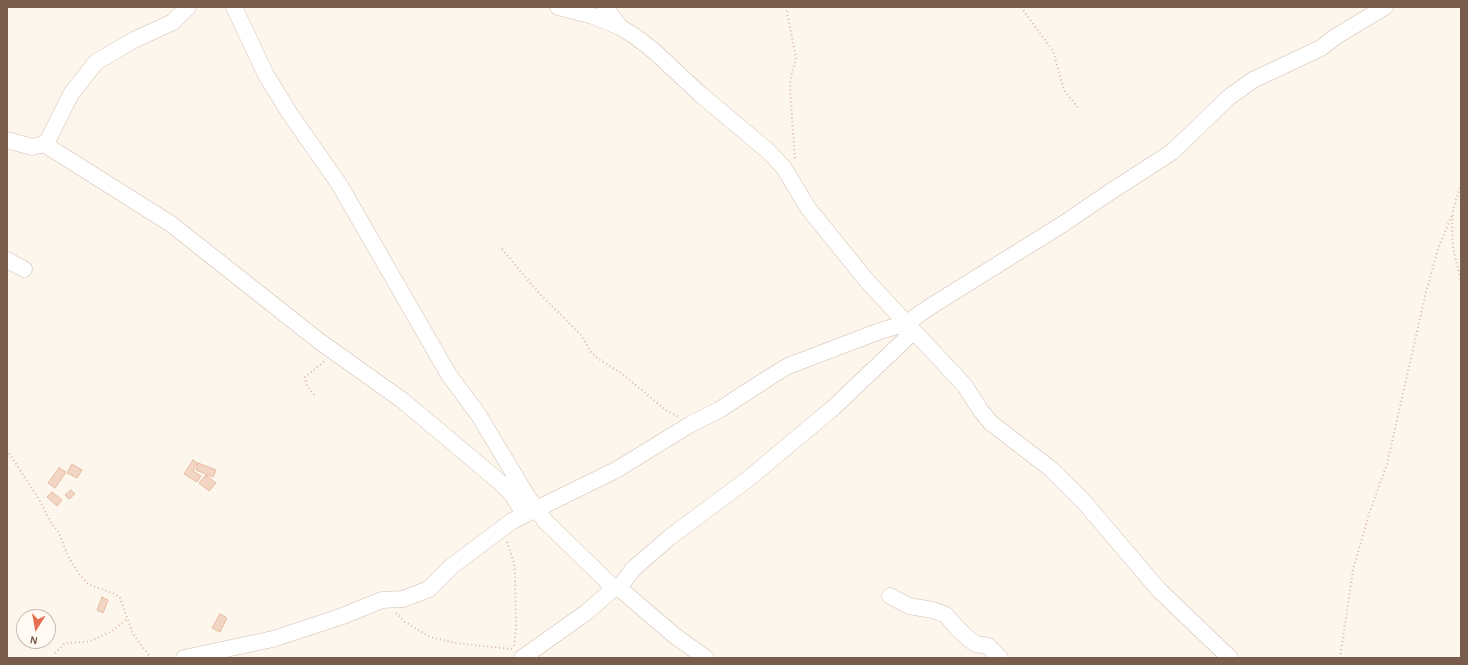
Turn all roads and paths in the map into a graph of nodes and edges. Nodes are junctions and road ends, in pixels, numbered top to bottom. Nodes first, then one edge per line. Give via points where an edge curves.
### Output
1 (188, 7) edge
2 (234, 7) edge
3 (558, 7) edge
4 (605, 7) edge
5 (786, 7) edge
6 (1021, 7) edge
7 (1385, 7) edge
8 (620, 27) junction
9 (1078, 108) dead end
10 (7, 140) edge
11 (44, 144) junction
12 (795, 164) dead end
13 (1461, 184) edge
14 (1452, 215) junction
15 (502, 249) dead end
16 (7, 260) edge
17 (24, 269) dead end
18 (1461, 281) edge
19 (910, 328) junction
20 (337, 354) junction
21 (314, 395) dead end
22 (691, 424) junction
23 (7, 450) edge
24 (530, 511) junction
25 (504, 527) junction
26 (616, 588) junction
27 (890, 596) dead end
28 (389, 599) junction
29 (128, 618) junction
30 (55, 653) dead end
31 (521, 654) edge
32 (151, 658) edge
33 (184, 658) edge
34 (706, 658) edge
35 (1000, 658) edge
36 (1230, 658) edge
37 (1340, 658) edge

1 - 11 street via 173,22 134,40 96,62 71,94
2 - 24 street via 270,81 339,184 448,375 478,414
3 - 8 street via 593,16
4 - 8 street
5 - 12 path via 796,58 790,89
6 - 9 path via 1051,47 1064,90
7 - 19 street via 1321,48 1253,80 1229,98 1172,152 1064,224 928,308
8 - 19 street via 654,51 768,151 784,168 808,208 867,281
10 - 11 street via 32,147
11 - 20 street via 171,224
13 - 14 path
14 - 18 path via 1453,248
14 - 37 path via 1438,248 1387,464 1353,570
15 - 22 path via 538,292 582,336 597,358 621,373 667,411
16 - 17 street
19 - 22 street via 880,331 788,366 719,410
19 - 26 street via 833,408 748,479 670,537 633,569
19 - 36 street via 965,386 992,423 1051,468 1084,502 1159,590
20 - 21 path via 306,376 306,383
20 - 24 street via 402,400 502,483
22 - 24 street via 616,470
23 - 29 path via 58,531 68,556 80,575 88,584 115,594 123,604
24 - 25 street
24 - 26 street via 545,521
25 - 28 street via 452,566 429,589 403,599
25 - 31 path via 514,563 516,626
26 - 31 street via 587,612
26 - 34 street
27 - 35 street via 909,606 946,615 970,640 988,646
28 - 31 path via 396,613 405,622 430,637
28 - 33 street via 272,639
29 - 30 path via 112,631 86,642 66,643
29 - 32 path via 133,634

